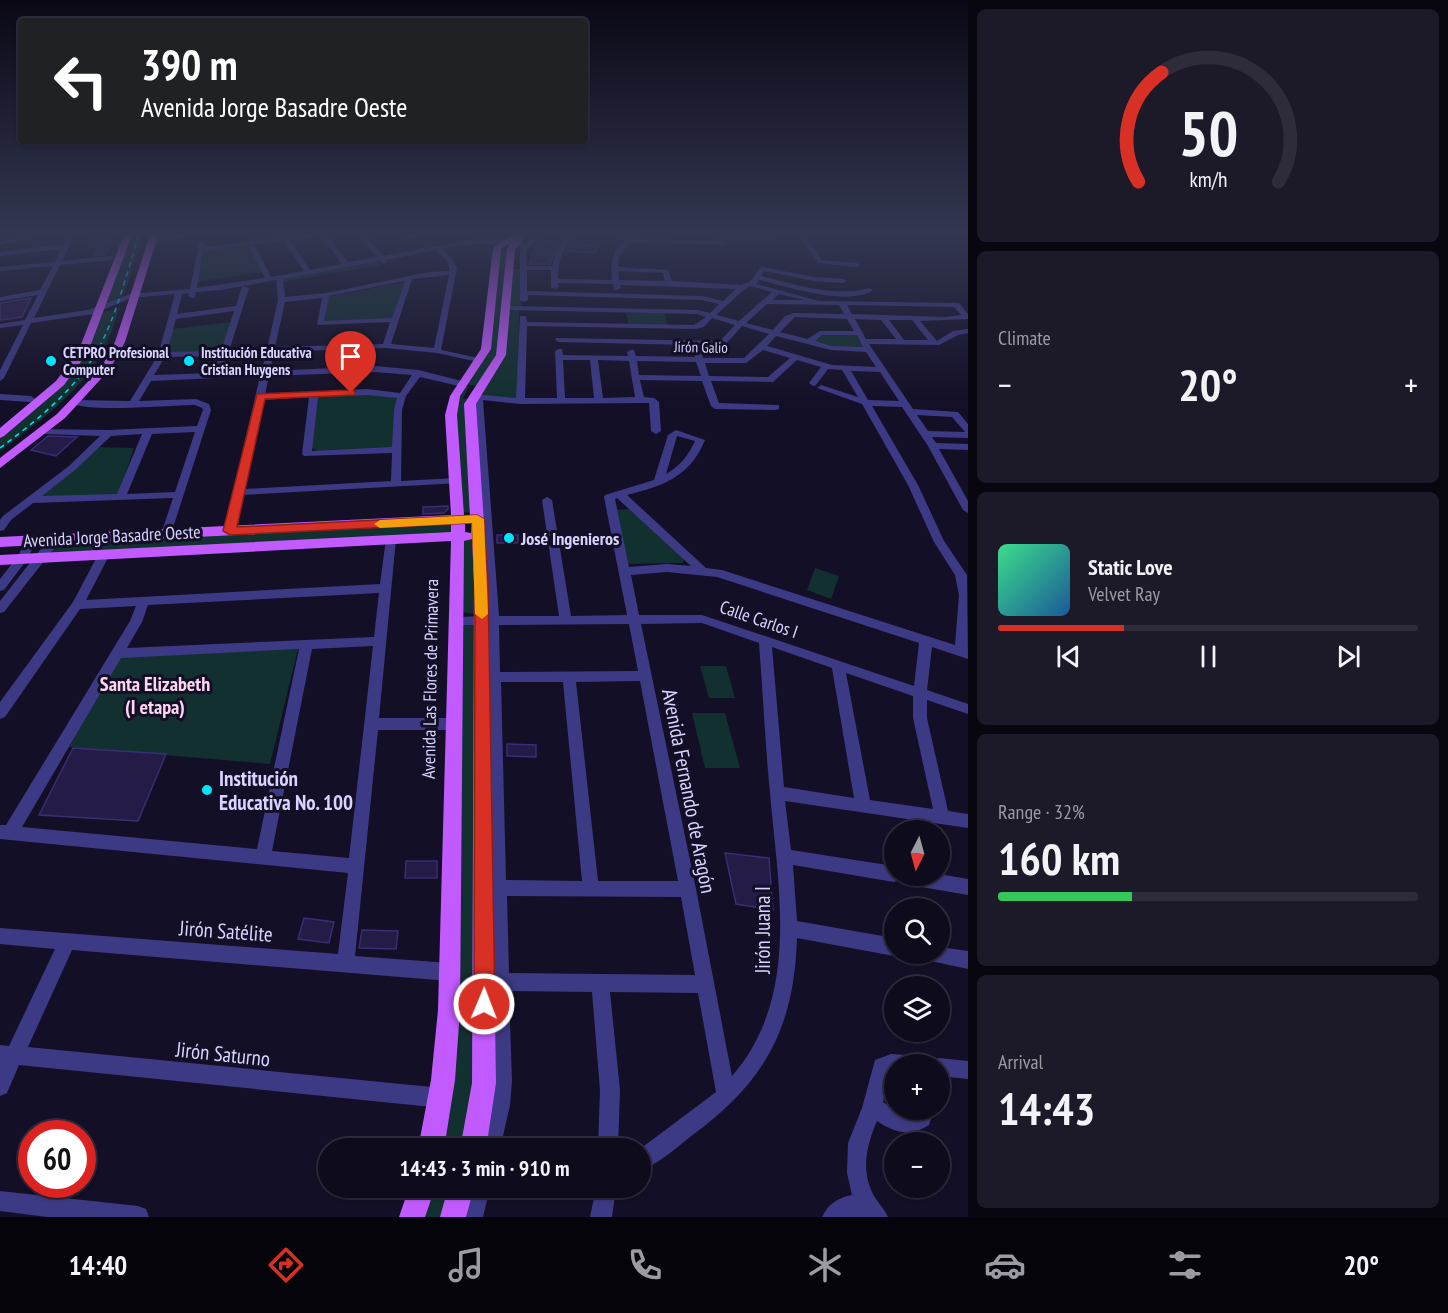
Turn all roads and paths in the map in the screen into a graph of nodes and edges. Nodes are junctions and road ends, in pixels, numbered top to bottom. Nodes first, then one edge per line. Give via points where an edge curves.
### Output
1 (245, 288) edge
2 (44, 289) edge
3 (103, 289) edge
4 (106, 289) edge
5 (133, 289) edge
6 (193, 289) edge
7 (215, 289) edge
8 (237, 289) edge
9 (281, 289) edge
10 (361, 289) edge
11 (405, 289) edge
12 (450, 289) edge
13 (503, 289) edge
14 (509, 289) edge
15 (524, 289) edge
16 (555, 289) edge
17 (617, 289) edge
18 (732, 289) edge
19 (773, 289) edge
20 (816, 289) edge
21 (837, 289) edge
22 (739, 290) joint
23 (869, 290) dead end
24 (778, 291) junction
25 (42, 292) junction
26 (839, 292) junction
27 (192, 293) junction
28 (524, 293) junction
29 (555, 294) junction
30 (179, 295) junction
31 (618, 295) junction
32 (326, 296) junction
33 (0, 299) edge
34 (282, 300) junction
35 (129, 301) junction
36 (816, 301) junction
37 (765, 302) junction
38 (841, 302) junction
39 (724, 303) junction
40 (898, 304) junction
41 (506, 308) junction
42 (523, 308) junction
43 (238, 309) junction
44 (622, 309) junction
45 (97, 310) junction
46 (711, 315) junction
47 (849, 315) junction
48 (174, 317) junction
49 (883, 317) junction
50 (968, 317) edge
51 (912, 318) junction
52 (946, 319) junction
53 (394, 320) junction
54 (30, 321) junction
55 (523, 324) junction
56 (740, 324) junction
57 (558, 325) junction
58 (625, 325) junction
59 (0, 326) edge
60 (968, 331) edge
61 (958, 332) junction
62 (774, 333) junction
63 (859, 333) junction
64 (559, 340) junction
65 (864, 341) junction
66 (629, 342) junction
67 (809, 342) junction
68 (902, 342) junction
69 (934, 342) junction
70 (694, 343) junction
71 (386, 346) junction
72 (762, 348) junction
73 (272, 350) junction
74 (869, 350) junction
75 (437, 351) junction
76 (223, 353) junction
77 (162, 355) junction
78 (560, 357) junction
79 (795, 357) junction
80 (594, 358) junction
81 (632, 359) junction
82 (480, 361) junction
83 (700, 361) junction
84 (826, 366) junction
85 (846, 369) junction
86 (884, 370) junction
87 (266, 373) junction
88 (418, 373) junction
89 (217, 376) junction
90 (636, 377) junction
91 (0, 378) edge
92 (150, 378) junction
93 (706, 378) junction
94 (471, 393) junction
95 (314, 395) junction
96 (402, 396) junction
97 (0, 397) edge
98 (261, 397) junction
99 (31, 399) junction
100 (520, 400) junction
101 (561, 400) junction
102 (599, 400) junction
103 (640, 401) junction
104 (863, 401) junction
105 (76, 403) junction
106 (133, 404) junction
107 (776, 407) dead end
108 (908, 408) junction
109 (0, 427) edge
110 (200, 429) junction
111 (44, 430) junction
112 (968, 430) edge
113 (148, 432) junction
114 (656, 432) dead end
115 (108, 433) junction
116 (0, 434) edge
117 (926, 434) junction
118 (968, 435) edge
119 (933, 446) junction
120 (968, 447) edge
121 (396, 450) junction
122 (0, 454) edge
123 (0, 464) edge
124 (456, 481) junction
125 (659, 481) junction
126 (396, 483) junction
127 (239, 492) junction
128 (178, 495) junction
129 (121, 496) junction
130 (482, 496) junction
131 (614, 496) junction
132 (30, 500) junction
133 (547, 500) dead end
134 (968, 510) edge
135 (478, 527) junction
136 (0, 528) edge
137 (457, 528) junction
138 (230, 531) junction
139 (166, 534) junction
140 (55, 539) junction
141 (391, 539) junction
142 (32, 540) junction
143 (0, 542) edge
144 (104, 554) junction
145 (42, 557) junction
146 (22, 558) junction
147 (0, 560) edge
148 (702, 570) junction
149 (625, 571) junction
150 (0, 587) edge
151 (387, 588) junction
152 (143, 602) junction
153 (77, 605) junction
154 (0, 609) edge
155 (633, 619) junction
156 (487, 620) junction
157 (566, 620) junction
158 (456, 621) junction
159 (926, 640) junction
160 (380, 641) junction
161 (765, 641) junction
162 (306, 645) junction
163 (118, 653) junction
164 (964, 653) edge
165 (838, 665) junction
166 (569, 676) junction
167 (644, 676) junction
168 (488, 677) junction
169 (920, 693) junction
170 (968, 710) edge
171 (0, 713) edge
172 (372, 724) junction
173 (454, 724) junction
174 (777, 793) junction
175 (863, 804) junction
176 (942, 817) junction
177 (968, 821) edge
178 (5, 833) edge
179 (263, 856) junction
180 (784, 856) junction
181 (355, 866) junction
182 (884, 872) edge
183 (950, 884) edge
184 (968, 887) edge
185 (491, 888) junction
186 (591, 889) junction
187 (688, 889) junction
188 (788, 928) junction
189 (0, 936) edge
190 (67, 942) junction
191 (884, 945) edge
192 (950, 957) edge
193 (968, 960) edge
194 (346, 963) junction
195 (449, 972) junction
196 (492, 982) junction
197 (600, 982) junction
198 (706, 984) junction
199 (7, 1054) edge
200 (884, 1066) edge
201 (950, 1069) edge
202 (968, 1071) edge
203 (0, 1086) edge
204 (726, 1094) junction
205 (442, 1098) junction
206 (873, 1107) junction
207 (884, 1115) edge
208 (892, 1120) edge
209 (920, 1120) edge
210 (433, 1138) edge
211 (475, 1138) edge
212 (492, 1138) edge
213 (608, 1138) edge
214 (651, 1152) edge
215 (419, 1198) edge
216 (458, 1198) edge
217 (477, 1198) edge
218 (604, 1198) edge
219 (0, 1201) edge
220 (873, 1212) edge
221 (138, 1217) edge
222 (412, 1217) edge
223 (453, 1217) edge
224 (472, 1217) edge
225 (601, 1217) edge
226 (833, 1217) edge

1 - 43 street
2 - 25 street
3 - 45 main road
4 - 45 main road
5 - 35 main road
6 - 27 street
7 - 27 street
8 - 27 street
9 - 34 street
10 - 32 street
11 - 53 street
12 - 75 street
13 - 82 main road, Avenida Las Flores de Primavera
14 - 41 main road, Avenida Las Flores de Primavera
15 - 28 street
16 - 29 street
17 - 31 street
18 - 22 street
19 - 24 street
20 - 26 street
21 - 26 street
22 - 39 street
23 - 26 street
24 - 36 street
24 - 37 street
25 - 33 street
25 - 54 street
27 - 30 street
28 - 29 street
28 - 42 street
29 - 31 street
30 - 35 street
30 - 48 street
31 - 39 street via 702,298
31 - 44 street
32 - 34 street
32 - 53 street via 320,323
34 - 73 street
35 - 45 street
35 - 105 main road via 120,342 112,358
35 - 122 main road via 105,353 84,382
36 - 37 street
36 - 38 street
37 - 56 street
38 - 40 street
38 - 47 street
39 - 46 street
40 - 50 street via 956,305
40 - 51 street
41 - 42 street
41 - 94 main road, Avenida Las Flores de Primavera via 500,359
42 - 44 street
42 - 55 street
43 - 48 street
43 - 76 street
44 - 46 street
44 - 58 street
45 - 54 street
45 - 99 main road via 70,358
45 - 116 main road via 86,346 68,374
46 - 56 street
46 - 58 street via 695,327
47 - 49 street, Jirón Galio
47 - 62 street, Jirón Galio via 794,315
47 - 63 street
48 - 77 street
49 - 51 street, Jirón Galio
49 - 68 street
50 - 52 street, Jirón Galio
51 - 52 street, Jirón Galio
51 - 69 street
52 - 61 street
53 - 71 street
54 - 59 street
54 - 91 street
55 - 57 street
55 - 100 street
56 - 62 street
56 - 70 street via 722,343
57 - 58 street
57 - 64 street
58 - 66 street
60 - 61 street
61 - 69 street
62 - 67 street
62 - 72 street, Jirón Galio
63 - 65 street
63 - 67 street via 820,333
64 - 66 street
64 - 78 street
65 - 68 street
65 - 74 street
66 - 70 street
66 - 81 street
67 - 74 street via 837,349
68 - 69 street
70 - 83 street
71 - 73 street
71 - 75 street
72 - 79 street
72 - 83 street, Jirón Galio via 746,361
73 - 87 street
74 - 86 street
75 - 82 street
76 - 77 street
76 - 89 street
77 - 92 street
78 - 80 street, Jirón Galio
78 - 101 street
79 - 84 street
79 - 93 street via 773,379
80 - 81 street, Jirón Galio
80 - 102 street
81 - 83 street, Jirón Galio
81 - 90 street
82 - 94 main road, Avenida Las Flores de Primavera
83 - 93 street
84 - 85 street
84 - 104 street via 817,385
85 - 86 street
85 - 104 street
86 - 108 street
87 - 88 street via 375,369
87 - 89 street
87 - 98 street
88 - 94 street
88 - 96 street
89 - 92 street
90 - 93 street
90 - 103 street
92 - 106 street
93 - 107 street via 715,406
94 - 100 street
94 - 124 main road, Avenida Las Flores de Primavera via 454,396 451,415
94 - 130 main road
95 - 96 street via 367,392
95 - 98 street
95 - 121 street via 307,454
96 - 121 street
97 - 99 street
98 - 127 street
99 - 109 main road
100 - 101 street
101 - 102 street
102 - 103 street
103 - 114 street via 655,402
104 - 108 street
104 - 164 street via 913,485 931,528 957,566 965,586
105 - 106 street
105 - 111 main road
106 - 110 street via 203,403 207,410
108 - 112 street via 955,414
108 - 117 street
110 - 113 street
110 - 128 street
111 - 115 street
111 - 123 main road
113 - 115 street
113 - 129 street
115 - 132 street via 72,468
117 - 118 street
117 - 119 street
119 - 120 street
119 - 134 street
121 - 126 street
124 - 126 street
124 - 137 main road, Avenida Las Flores de Primavera
125 - 125 street via 673,435 700,440 692,460 676,476
125 - 131 street
126 - 127 street
127 - 138 street
128 - 129 street
128 - 139 street
129 - 132 street
130 - 135 main road
130 - 156 street
131 - 148 street
131 - 149 street, Avenida Fernando de Aragón
132 - 136 street
133 - 157 street
135 - 137 main road, Avenida Jorge Basadre Oeste
135 - 156 main road
137 - 138 main road, Avenida Jorge Basadre Oeste
137 - 141 main road, Avenida Jorge Basadre Oeste
137 - 158 main road, Avenida Las Flores de Primavera
138 - 139 main road, Avenida Jorge Basadre Oeste
139 - 140 main road, Avenida Jorge Basadre Oeste
140 - 142 main road, Avenida Jorge Basadre Oeste
140 - 145 street
141 - 144 main road, Avenida Jorge Basadre Oeste
141 - 151 street
142 - 143 main road, Avenida Jorge Basadre Oeste
142 - 146 street
144 - 145 main road, Avenida Jorge Basadre Oeste
144 - 153 street
145 - 146 main road, Avenida Jorge Basadre Oeste
145 - 154 street
146 - 147 main road, Avenida Jorge Basadre Oeste
146 - 150 street
148 - 149 street
148 - 159 street
149 - 155 street, Avenida Fernando de Aragón
151 - 152 street
151 - 160 street
152 - 153 street
152 - 163 street
153 - 171 street
155 - 157 street, Calle Carlos I
155 - 161 street, Calle Carlos I via 702,619
155 - 167 street, Avenida Fernando de Aragón
156 - 157 street, Calle Carlos I
156 - 158 street, Calle Carlos I
156 - 168 main road
158 - 173 main road, Avenida Las Flores de Primavera
159 - 164 street
159 - 169 street
160 - 162 street
160 - 172 street
161 - 165 street, Calle Carlos I
161 - 174 street, Jirón Juana I
162 - 163 street
162 - 179 street
163 - 178 street
165 - 169 street, Calle Carlos I
165 - 175 street
166 - 167 street
166 - 168 street
166 - 186 street
167 - 187 street, Avenida Fernando de Aragón
168 - 185 main road
169 - 170 street, Calle Carlos I
169 - 176 street via 920,718
172 - 173 street
172 - 181 street
173 - 195 main road, Avenida Las Flores de Primavera
174 - 175 street
174 - 180 street, Jirón Juana I
175 - 176 street
176 - 177 street
178 - 179 street
179 - 181 street
180 - 182 street
180 - 188 street, Jirón Juana I
181 - 194 street
183 - 184 street
185 - 186 street
185 - 196 main road
186 - 187 street
187 - 198 street, Avenida Fernando de Aragón
188 - 191 street
188 - 204 street, Jirón Juana I via 787,968 779,1013 759,1056
189 - 190 street, Jirón Satélite
190 - 194 street, Jirón Satélite
190 - 199 street
192 - 193 street
194 - 195 street, Jirón Satélite
195 - 205 main road, Avenida Las Flores de Primavera via 448,1053
196 - 197 street
196 - 211 main road via 484,1083
196 - 212 street via 502,1081
197 - 198 street
197 - 213 street via 610,1090
198 - 204 street, Avenida Fernando de Aragón
199 - 203 street
199 - 205 street, Jirón Saturno
200 - 206 street
201 - 202 street
204 - 214 street, Jirón Juana I
205 - 210 main road, Avenida Las Flores de Primavera
206 - 207 street
206 - 220 street via 858,1143 856,1170 858,1185
208 - 209 street via 906,1124
215 - 222 main road
216 - 223 main road
217 - 224 street
218 - 225 street
219 - 221 street
220 - 226 street via 852,1204

